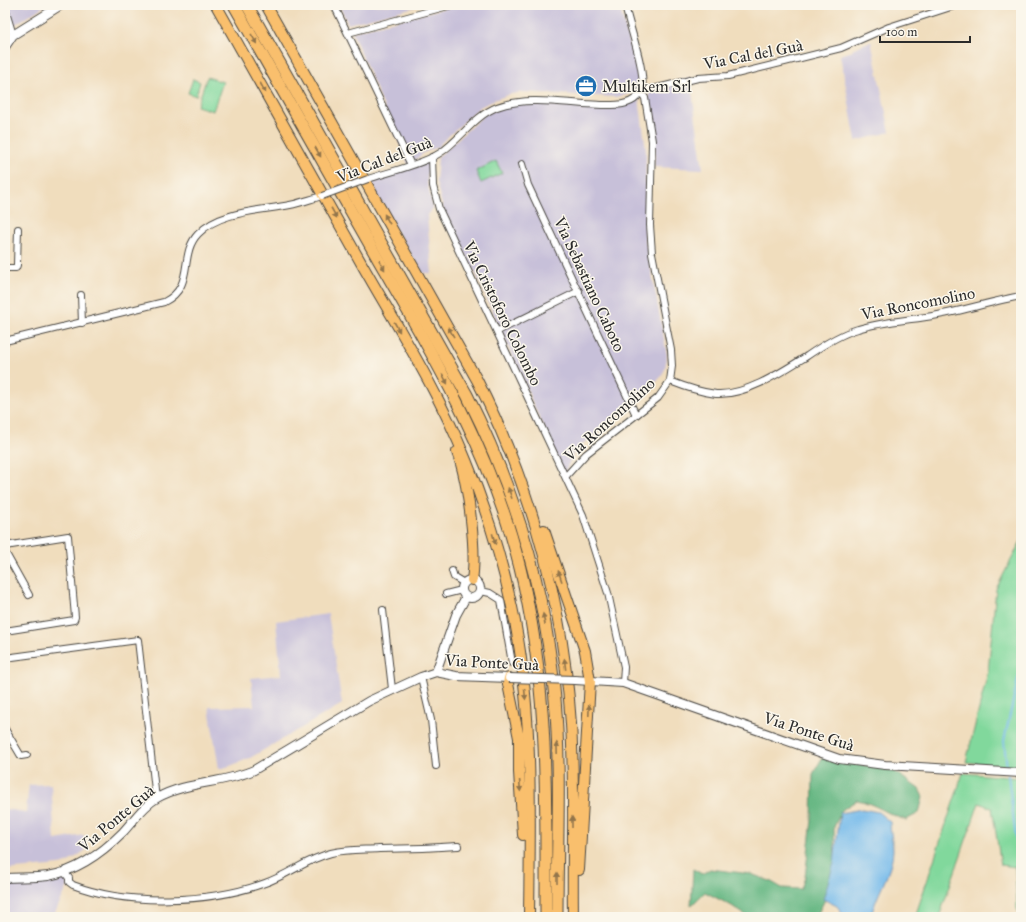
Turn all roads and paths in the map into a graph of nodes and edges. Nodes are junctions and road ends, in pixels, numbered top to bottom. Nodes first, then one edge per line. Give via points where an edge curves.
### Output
1 (61, 5) edge
2 (216, 5) edge
3 (234, 5) edge
4 (247, 5) edge
5 (266, 5) edge
6 (334, 5) edge
7 (419, 5) edge
8 (452, 5) edge
9 (625, 5) edge
10 (957, 5) edge
11 (5, 9) edge
12 (420, 13) junction
13 (348, 33) junction
14 (13, 35) junction
15 (5, 47) edge
16 (641, 90) junction
17 (432, 157) junction
18 (522, 164) dead end
19 (410, 165) junction
20 (18, 229) dead end
21 (5, 268) edge
22 (579, 291) junction
23 (81, 295) dead end
24 (1021, 296) edge
25 (82, 323) junction
26 (498, 331) junction
27 (5, 341) edge
28 (418, 362) junction
29 (670, 381) junction
30 (494, 413) junction
31 (636, 414) junction
32 (566, 476) junction
33 (5, 546) edge
34 (5, 552) edge
35 (452, 571) dead end
36 (466, 588) junction
37 (480, 591) junction
38 (446, 594) dead end
39 (29, 595) dead end
40 (383, 610) dead end
41 (5, 631) edge
42 (5, 658) edge
43 (512, 663) dead end
44 (436, 672) junction
45 (421, 676) junction
46 (509, 678) junction
47 (590, 681) junction
48 (623, 683) junction
49 (392, 689) junction
50 (5, 729) edge
51 (27, 755) dead end
52 (436, 766) dead end
53 (1021, 773) edge
54 (156, 798) junction
55 (458, 846) dead end
56 (64, 872) junction
57 (5, 878) edge
58 (527, 917) edge
59 (546, 917) edge
60 (557, 917) edge
61 (574, 917) edge

1 - 14 street
2 -> 28 highway
3 -> 59 highway via 442,372 476,441 504,511 528,600 541,684 546,760
60 -> 4 highway via 557,756 554,687 538,592 515,507 495,453 467,395
30 -> 5 highway
6 - 13 street
7 - 12 street
8 - 12 street
9 - 16 street, Via Roncomolino via 642,69
10 - 16 street, Via Cal del Guà via 889,28 841,48 728,76 698,78
11 - 14 street
12 - 13 street
13 - 19 street
14 - 15 street
16 - 17 street, Via Cal del Guà via 633,100 622,105 586,106 521,101 497,107 482,115 453,143
16 - 29 street, Via Roncomolino via 645,98 652,141 651,239 671,350
17 - 19 street, Via Cal del Guà
17 - 26 street, Via Cristoforo Colombo via 433,186 439,209
18 - 22 street, Via Sebastiano Caboto via 528,185
19 - 25 street, Via Cal del Guà, bridge via 292,205 222,219 199,233 191,244 184,281 170,299 152,306
20 - 21 street via 17,266
22 - 26 street
22 - 31 street, Via Sebastiano Caboto
23 - 25 street
24 - 29 street, Via Roncomolino via 939,315 884,322 856,329 770,378 729,393 691,390
25 - 27 street, Via Cal del Guà
26 - 32 street, Via Cristoforo Colombo
28 - 36 highway via 459,460 469,507 474,564
28 -> 58 highway via 452,429 477,487 503,569 512,608 520,652 527,722
29 - 31 street, Via Roncomolino via 658,398
47 -> 30 highway via 573,614 523,472 510,441
61 -> 30 highway via 571,724 561,634 535,522
31 - 32 street, Via Roncomolino via 586,454
32 - 48 street, Via Cristoforo Colombo via 583,515 608,593 624,667
33 - 41 street via 68,536 75,619
34 - 39 street
35 - 36 street via 454,577
36 - 37 street via 475,598
36 - 37 street via 478,582
36 - 38 street
36 - 44 street
37 - 43 street via 501,600
40 - 49 street
42 - 54 street via 138,640
44 - 45 street, Via Ponte Guà
44 - 46 street, Via Ponte Guà via 456,676
45 - 49 street, Via Ponte Guà
45 - 52 street via 431,720
46 - 47 street, Via Ponte Guà, bridge
46 -> 58 highway via 519,738
47 - 48 street, Via Ponte Guà
61 -> 47 highway
48 - 53 street, Via Ponte Guà via 840,759 885,765
49 - 54 street, Via Ponte Guà via 254,770 240,776 182,788
50 - 51 street via 21,756
54 - 56 street, Via Ponte Guà via 99,853 83,864
55 - 56 street via 337,852 315,858 257,886 222,894 191,897 143,898 112,895 73,885
56 - 57 street, Via Ponte Guà via 46,876

